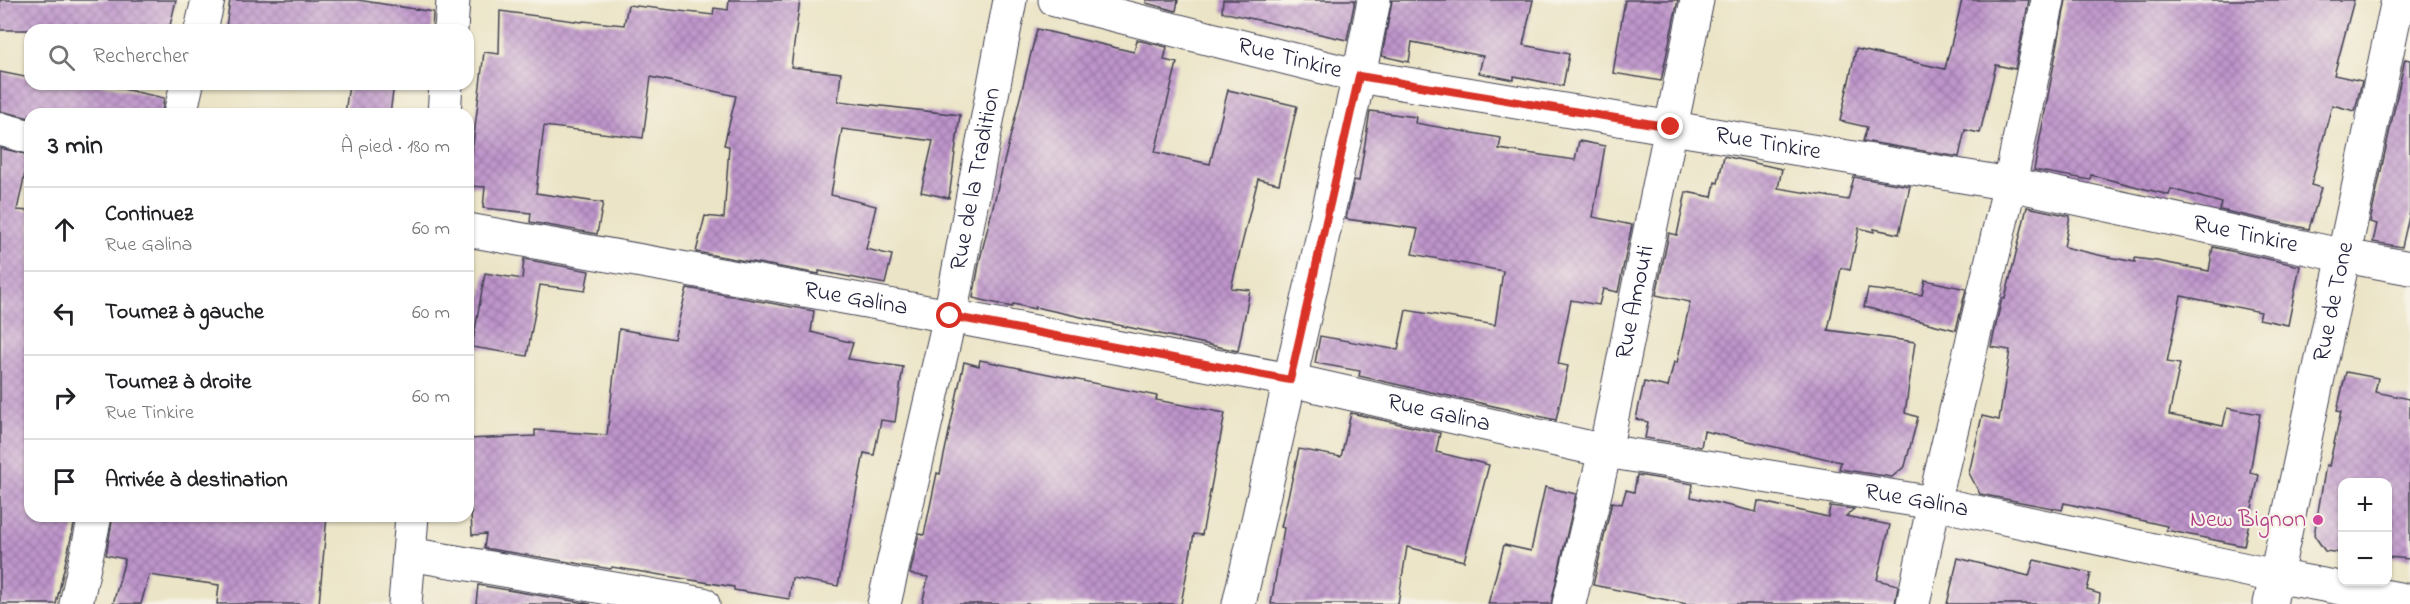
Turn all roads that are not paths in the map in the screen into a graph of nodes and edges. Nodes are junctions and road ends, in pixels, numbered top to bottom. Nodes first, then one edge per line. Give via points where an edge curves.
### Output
1 (208, 0) edge
2 (453, 0) edge
3 (1010, 0) edge
4 (1055, 0) edge
5 (1374, 0) edge
6 (1697, 0) edge
7 (2048, 0) edge
8 (2398, 0) edge
9 (202, 24) edge
10 (451, 24) edge
11 (1359, 76) junction
12 (186, 90) edge
13 (446, 90) edge
14 (181, 108) edge
15 (444, 108) edge
16 (1671, 127) junction
17 (0, 129) edge
18 (24, 135) edge
19 (2010, 184) junction
20 (474, 231) edge
21 (2345, 256) junction
22 (2410, 268) edge
23 (950, 316) junction
24 (1290, 380) junction
25 (1605, 451) junction
26 (1934, 503) junction
27 (94, 522) edge
28 (412, 522) edge
29 (409, 554) junction
30 (2272, 590) edge
31 (2410, 601) edge
32 (76, 604) edge
33 (405, 604) edge
34 (703, 604) edge
35 (884, 604) edge
36 (1239, 604) edge
37 (1569, 604) edge
38 (1913, 604) edge

1 - 9 street
2 - 10 street
3 - 23 street, Rue de la Tradition
4 - 11 street, Rue Tinkire
5 - 11 street
6 - 16 street, Rue Amouti
7 - 19 street
8 - 21 street, Rue de Tone
11 - 16 street, Rue Tinkire
11 - 24 street
12 - 14 street
13 - 15 street
16 - 19 street, Rue Tinkire
16 - 25 street, Rue Amouti
17 - 18 street
19 - 21 street, Rue Tinkire
19 - 26 street
20 - 23 street, Rue Galina
21 - 22 street, Rue Tinkire
21 - 30 street, Rue de Tone
23 - 24 street, Rue Galina
23 - 35 street, Rue de la Tradition
24 - 25 street, Rue Galina
24 - 36 street
25 - 26 street, Rue Galina
25 - 37 street, Rue Amouti
26 - 30 street, Rue Galina
26 - 38 street
27 - 32 street
28 - 29 street
29 - 33 street
29 - 34 street
30 - 31 street, Rue Galina

